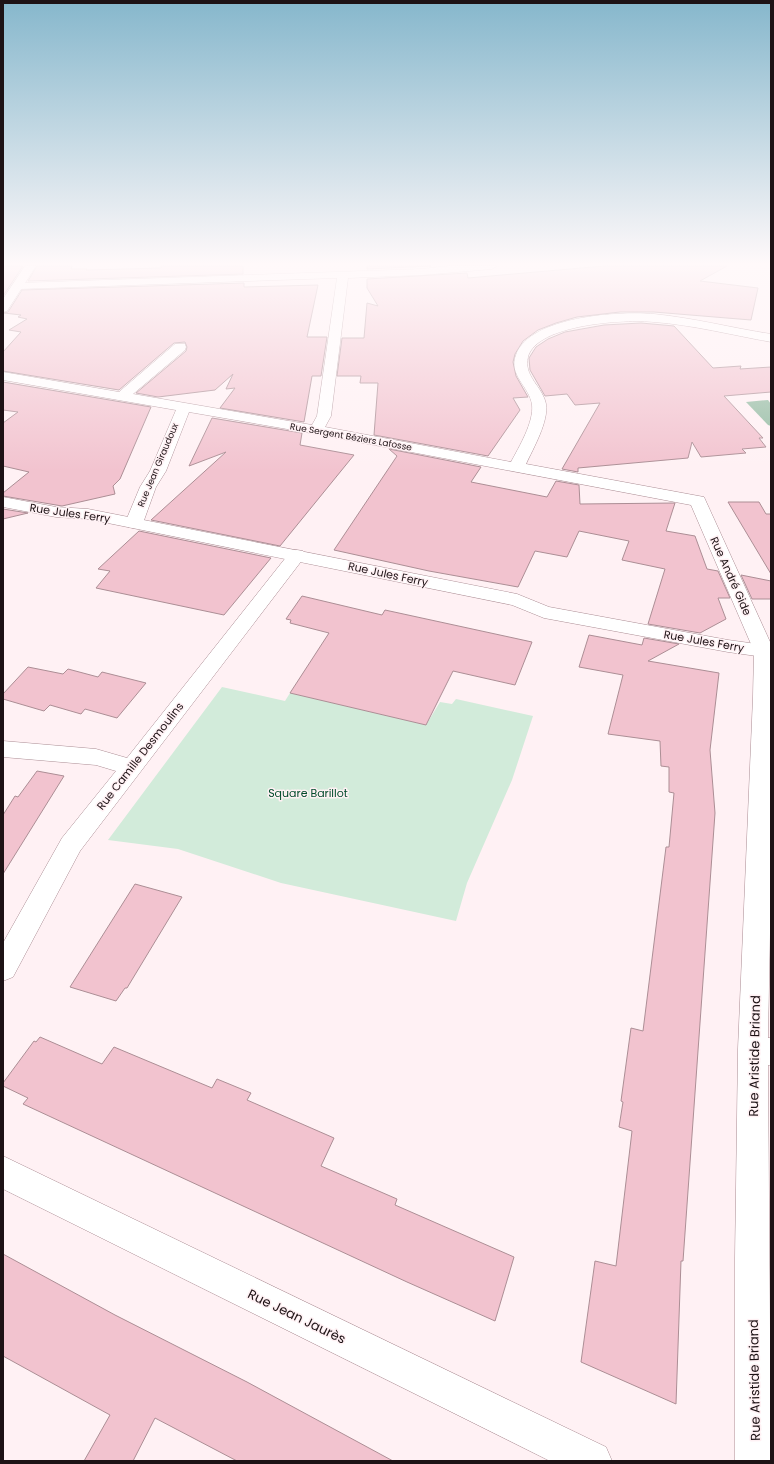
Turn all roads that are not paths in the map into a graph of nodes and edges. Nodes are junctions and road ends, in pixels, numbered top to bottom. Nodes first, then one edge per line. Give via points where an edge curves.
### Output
1 (335, 334) edge
2 (544, 334) edge
3 (749, 334) edge
4 (771, 338) edge
5 (180, 347) dead end
6 (3, 376) edge
7 (122, 396) junction
8 (184, 407) junction
9 (316, 430) junction
10 (517, 466) junction
11 (698, 501) joint
12 (3, 502) edge
13 (134, 523) junction
14 (297, 555) junction
15 (767, 652) edge
16 (3, 749) edge
17 (131, 767) junction
18 (3, 969) edge
19 (762, 1050) edge
20 (3, 1172) edge
21 (762, 1260) edge
22 (592, 1461) edge
23 (755, 1461) edge

1 - 9 street via 324,416
2 - 10 street via 526,348 521,360 522,373 540,406 539,416
3 - 4 street
5 - 7 street
6 - 7 street, Rue Sergent Béziers Lafosse
7 - 8 street, Rue Sergent Béziers Lafosse
8 - 9 street, Rue Sergent Béziers Lafosse
8 - 13 street, Rue Jean Giraudoux
9 - 10 street, Rue Sergent Béziers Lafosse
10 - 11 street, Rue Sergent Béziers Lafosse
11 - 15 street, Rue André Gide
12 - 13 street, Rue Jules Ferry
13 - 14 street, Rue Jules Ferry
14 - 15 street, Rue Jules Ferry via 517,600 544,612
14 - 17 street, Rue Camille Desmoulins
15 - 19 street, Rue Aristide Briand via 763,705
16 - 17 street via 96,757
17 - 18 street, Rue Camille Desmoulins via 71,845
19 - 21 street, Rue Aristide Briand
20 - 22 street, Rue Jean Jaurès
21 - 23 street, Rue Aristide Briand

